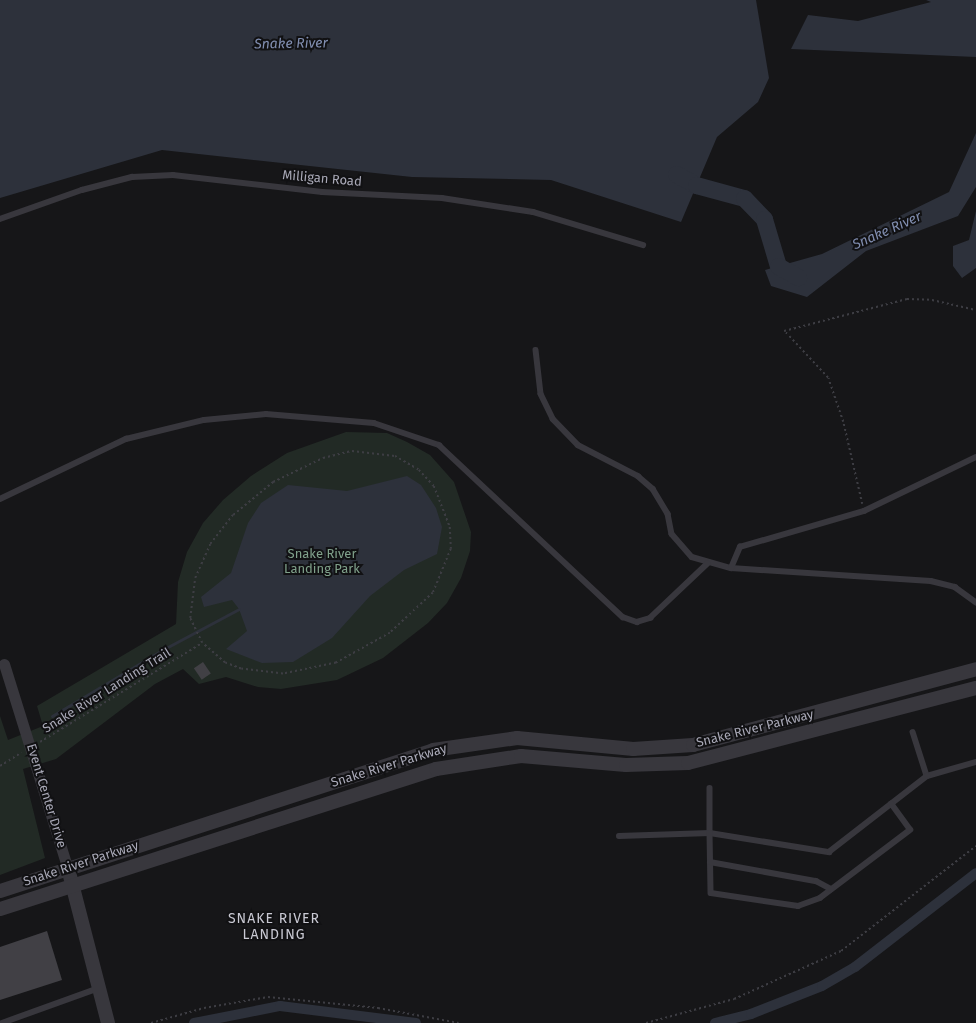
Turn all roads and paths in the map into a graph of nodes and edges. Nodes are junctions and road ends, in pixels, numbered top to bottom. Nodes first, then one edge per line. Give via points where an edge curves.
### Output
1 (0, 219) edge
2 (643, 244) dead end
3 (976, 310) edge
4 (536, 350) dead end
5 (976, 457) edge
6 (0, 499) edge
7 (864, 511) junction
8 (707, 564) junction
9 (731, 568) junction
10 (976, 602) edge
11 (202, 643) junction
12 (4, 664) dead end
13 (976, 670) edge
14 (976, 688) edge
15 (913, 732) dead end
16 (31, 747) junction
17 (976, 762) edge
18 (0, 766) edge
19 (927, 776) junction
20 (710, 788) dead end
21 (891, 804) junction
22 (710, 833) junction
23 (619, 836) dead end
24 (976, 846) edge
25 (710, 862) junction
26 (68, 868) junction
27 (73, 885) junction
28 (831, 889) junction
29 (0, 891) edge
30 (0, 909) edge
31 (99, 988) junction
32 (2, 1023) edge
33 (108, 1023) edge
34 (151, 1023) edge
35 (459, 1023) edge
36 (646, 1023) edge

1 - 2 lane, Milligan Road via 125,179 173,175 322,192 442,198 533,212
3 - 7 path via 932,300 907,299 784,331 828,378 843,422
4 - 8 lane via 541,394 552,419 578,445 638,476 653,489 668,514 672,534 682,548
5 - 7 lane
6 - 8 lane via 126,439 204,420 266,414 374,423 439,446 623,617 637,622 650,618
7 - 9 lane via 740,547
8 - 9 lane
9 - 10 lane via 931,581 955,587
11 - 11 path via 194,628 190,603 200,563 210,544 249,500 290,472 345,452 374,451 395,456 419,470 434,486 450,527 452,549 433,593 390,633 336,663 283,674 240,669 212,654
11 - 16 path, Snake River Landing Trail
12 - 16 street, Event Center Drive
13 - 26 street, Snake River Parkway via 693,745 633,749 517,738 433,750
14 - 27 street, Snake River Parkway via 688,763 626,765 521,756 436,769
15 - 19 lane
16 - 18 path, Snake River Landing Trail
16 - 26 street, Event Center Drive
17 - 19 lane
19 - 21 lane
20 - 22 lane
21 - 22 lane via 829,852
21 - 28 lane via 910,830
22 - 23 lane
22 - 25 lane
24 - 36 path via 841,951 734,998
25 - 28 lane via 816,881
25 - 28 lane via 711,893 798,906
26 - 27 street, Event Center Drive
26 - 29 street, Snake River Parkway
27 - 30 street, Snake River Parkway
27 - 31 street, Event Center Drive
31 - 32 lane
31 - 33 street, Event Center Drive
34 - 35 path via 204,1008 268,997 378,1008

